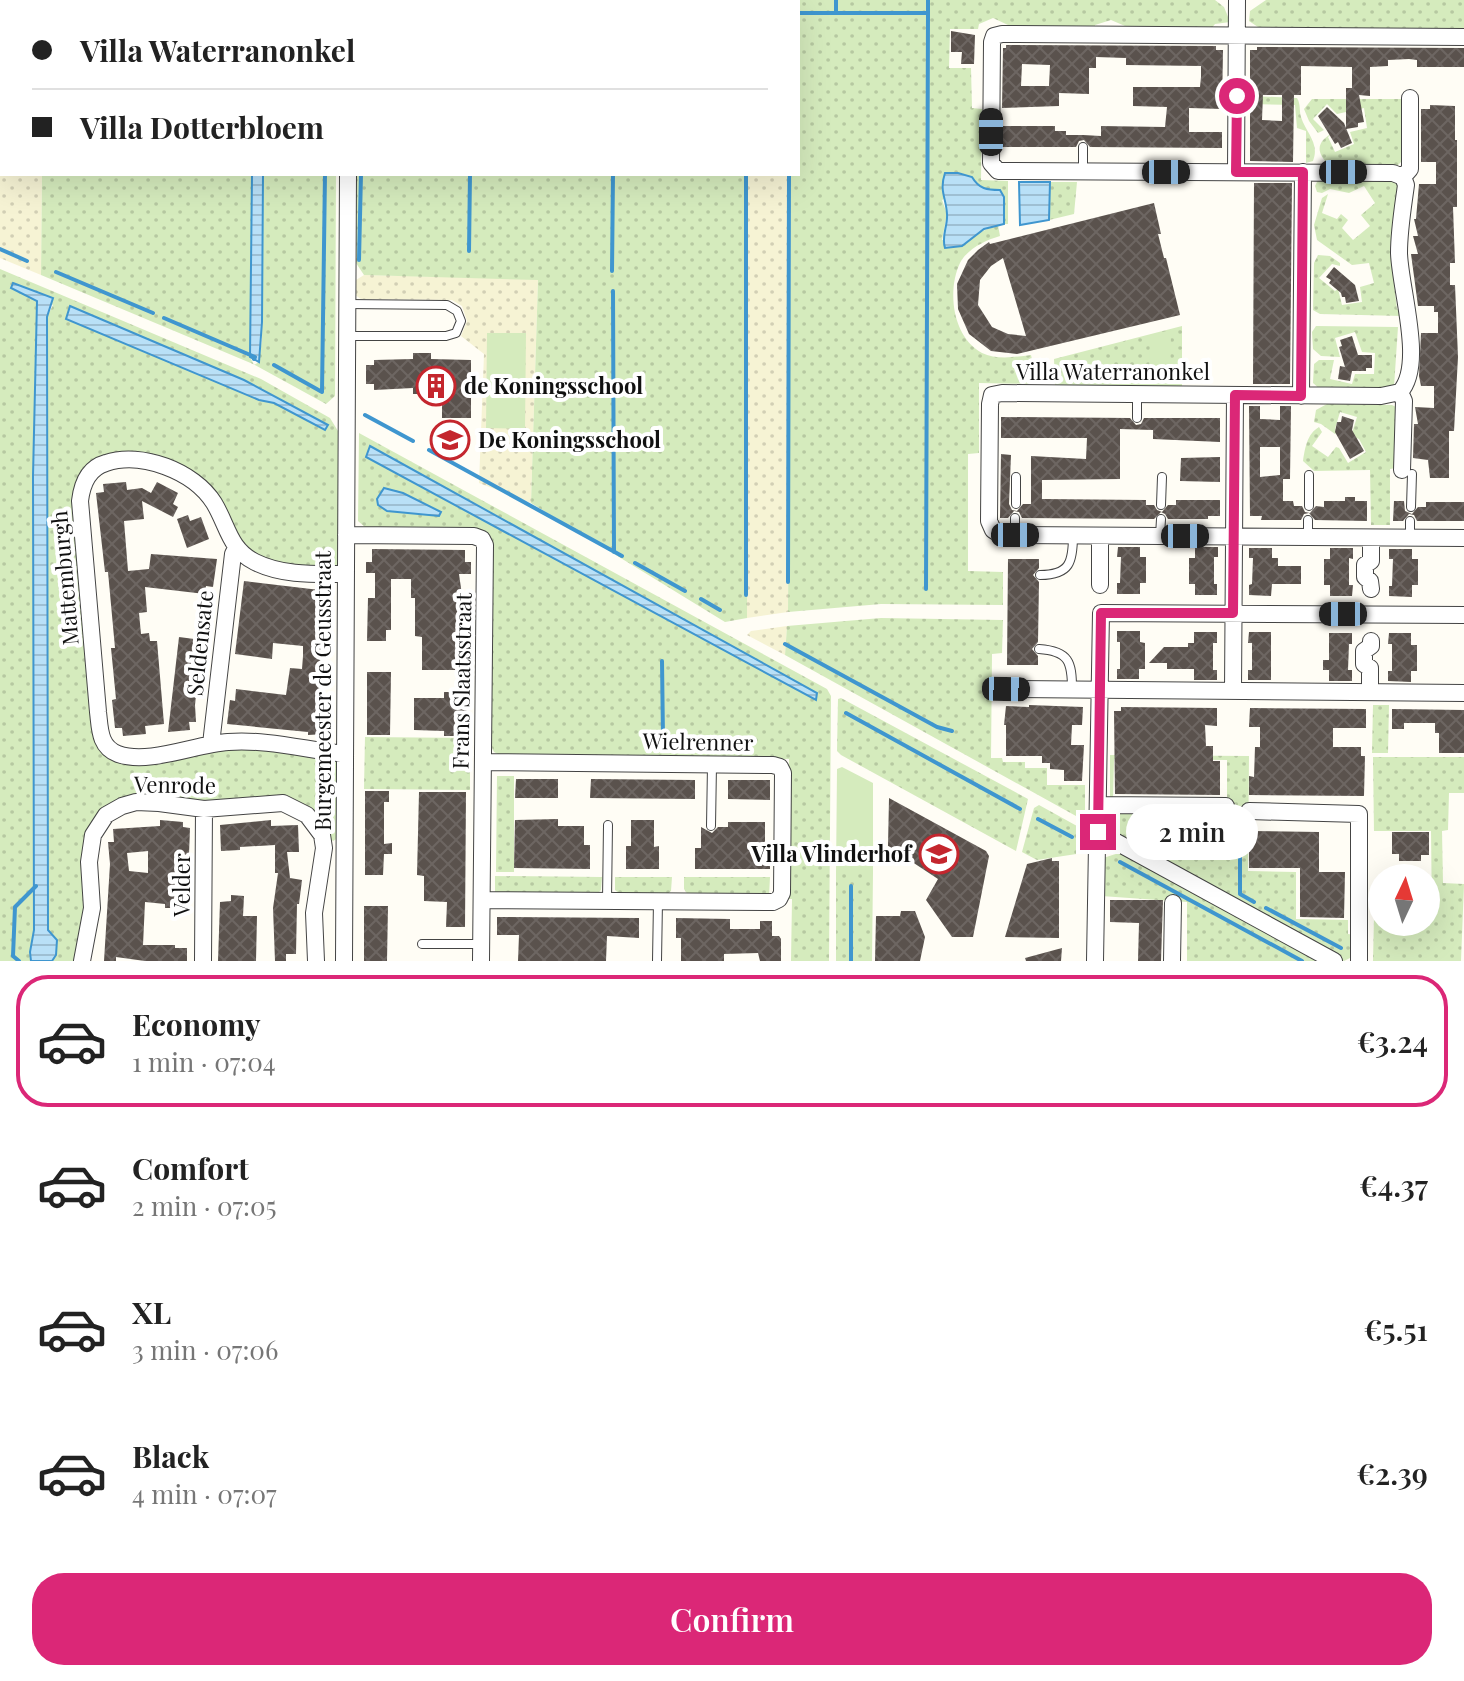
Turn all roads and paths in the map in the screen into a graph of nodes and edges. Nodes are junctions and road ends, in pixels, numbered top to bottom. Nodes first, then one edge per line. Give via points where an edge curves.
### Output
1 (1237, 0) edge
2 (1237, 35) junction
3 (1464, 37) edge
4 (1410, 98) dead end
5 (1083, 147) dead end
6 (1083, 171) junction
7 (1236, 172) junction
8 (1303, 172) junction
9 (348, 176) edge
10 (1403, 177) junction
11 (347, 304) junction
12 (346, 336) junction
13 (1400, 392) junction
14 (1137, 394) junction
15 (1235, 395) junction
16 (1301, 396) junction
17 (1137, 418) dead end
18 (1407, 472) joint
19 (1309, 475) dead end
20 (1016, 477) dead end
21 (1162, 477) dead end
22 (1016, 504) dead end
23 (1161, 505) dead end
24 (1309, 506) dead end
25 (1411, 507) dead end
26 (346, 535) junction
27 (1073, 535) junction
28 (1100, 536) junction
29 (1234, 536) junction
30 (1371, 538) junction
31 (1464, 538) edge
32 (236, 548) junction
33 (346, 574) junction
34 (1040, 575) dead end
35 (1100, 585) dead end
36 (1371, 585) dead end
37 (1233, 613) junction
38 (1464, 615) edge
39 (1371, 644) dead end
40 (1039, 649) dead end
41 (1006, 689) dead end
42 (1072, 690) junction
43 (1100, 690) junction
44 (1233, 691) junction
45 (1370, 692) junction
46 (1464, 693) edge
47 (211, 744) junction
48 (345, 754) junction
49 (483, 762) junction
50 (712, 764) junction
51 (1099, 805) junction
52 (1226, 806) dead end
53 (204, 809) junction
54 (1249, 811) dead end
55 (608, 825) dead end
56 (711, 826) dead end
57 (1098, 832) junction
58 (324, 848) junction
59 (344, 850) junction
60 (482, 900) junction
61 (607, 901) junction
62 (658, 901) junction
63 (1173, 903) dead end
64 (422, 944) dead end
65 (481, 953) edge
66 (82, 961) edge
67 (203, 961) edge
68 (316, 961) edge
69 (344, 961) edge
70 (657, 961) edge
71 (1095, 961) edge
72 (1172, 961) edge
73 (1333, 961) edge
74 (1359, 961) edge

1 - 2 street
2 - 3 street
2 - 6 street via 994,36 991,163 998,171
2 - 7 street
4 - 10 street via 1410,169
5 - 6 lane
6 - 7 street
7 - 8 street
8 - 10 street
8 - 16 street
9 - 11 street, Burgemeester de Geusstraat
10 - 13 street via 1400,272 1411,349 1409,377
11 - 12 street, Burgemeester de Geusstraat
11 - 12 lane via 447,305 461,321 456,333 446,336
12 - 26 street, Burgemeester de Geusstraat
13 - 16 street
13 - 18 street
14 - 15 street, Villa Waterranonkel
14 - 17 lane
14 - 27 street, Villa Waterranonkel via 992,395 993,530 1001,535 1015,526
15 - 16 street
15 - 29 street, Villa Waterranonkel
18 - 25 lane
19 - 24 lane
20 - 22 lane
21 - 23 lane
26 - 33 street, Burgemeester de Geusstraat
26 - 49 street, Frans Slaatsstraat via 482,539
27 - 28 street
27 - 34 lane via 1067,567
28 - 29 street via 1161,527
28 - 35 street
29 - 30 street via 1308,528
29 - 37 street, Villa Waterranonkel
30 - 31 street via 1410,529
30 - 36 street via 1371,561 1365,565
32 - 33 street via 275,569
32 - 47 street, Seldensate
32 - 47 street, Mattemburgh via 208,494 175,471 115,460 97,465 84,482 80,501 104,742 118,754 133,756
33 - 48 street, Burgemeester de Geusstraat
37 - 38 street
37 - 43 street via 1101,613
37 - 44 street, Villa Waterranonkel
39 - 45 street via 1364,651
40 - 42 lane via 1066,658
41 - 42 street
42 - 43 street
43 - 44 street
43 - 51 street
44 - 45 street
45 - 46 street
47 - 48 street, Mattemburgh via 257,742
48 - 59 street, Burgemeester de Geusstraat
49 - 50 street, Wielrenner
49 - 60 street, Frans Slaatsstraat
50 - 56 lane
50 - 62 street, Wielrenner via 780,767 782,893 773,902
51 - 52 street
51 - 57 street
53 - 58 street, Venrode via 283,803 296,807 315,823
53 - 66 street, Venrode via 136,802 106,815 90,847 92,908
53 - 67 street, Velder
54 - 74 street via 1359,814
55 - 61 lane
57 - 71 street
57 - 73 street
58 - 59 street
58 - 68 street via 314,913
59 - 69 street, Burgemeester de Geusstraat
60 - 61 street
60 - 65 street, Frans Slaatsstraat
61 - 62 street
62 - 70 lane
63 - 72 street
64 - 65 lane

